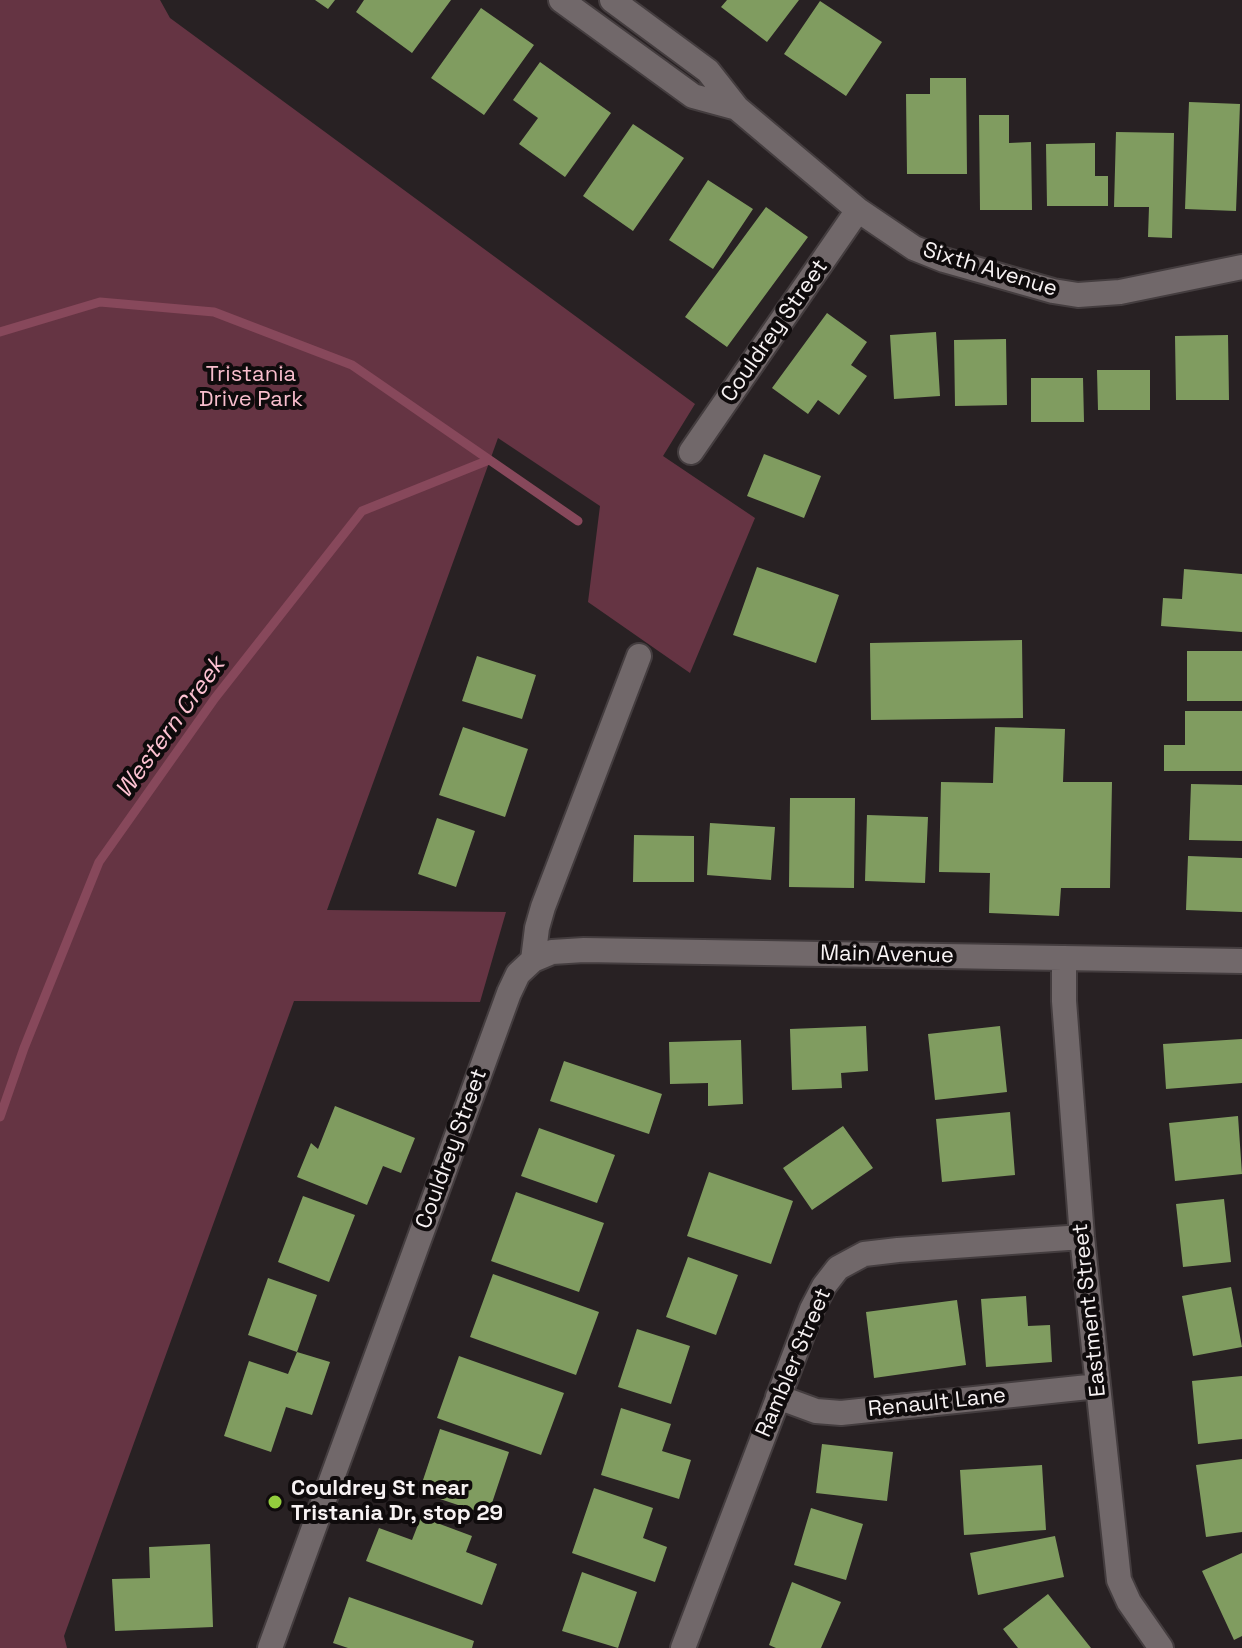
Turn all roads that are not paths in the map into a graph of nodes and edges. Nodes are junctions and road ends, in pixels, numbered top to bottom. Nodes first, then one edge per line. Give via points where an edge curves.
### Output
1 (561, 0) edge
2 (612, 0) edge
3 (737, 108) junction
4 (858, 210) junction
5 (1242, 267) edge
6 (691, 452) dead end
7 (639, 656) dead end
8 (1064, 958) junction
9 (533, 960) junction
10 (1242, 961) edge
11 (1082, 1237) junction
12 (1098, 1386) junction
13 (778, 1397) junction
14 (270, 1648) edge
15 (683, 1648) edge
16 (1161, 1648) edge

1 - 3 street, Sixth Avenue via 693,96
2 - 3 street, Sixth Avenue via 708,71
3 - 4 street, Sixth Avenue
4 - 5 street, Sixth Avenue via 914,248 944,260 1078,295 1120,292
4 - 6 street, Couldrey Street
7 - 9 street, Couldrey Street via 543,907
8 - 9 street, Main Avenue via 584,950 552,952
8 - 10 street, Main Avenue
8 - 11 street, Eastment Street
9 - 14 street, Couldrey Street via 509,993
11 - 12 street, Eastment Street
11 - 13 street, Rambler Street via 864,1254 838,1268 824,1286
12 - 13 street, Renault Lane via 841,1413 816,1411
12 - 16 street, Eastment Street via 1119,1580
13 - 15 street, Rambler Street

